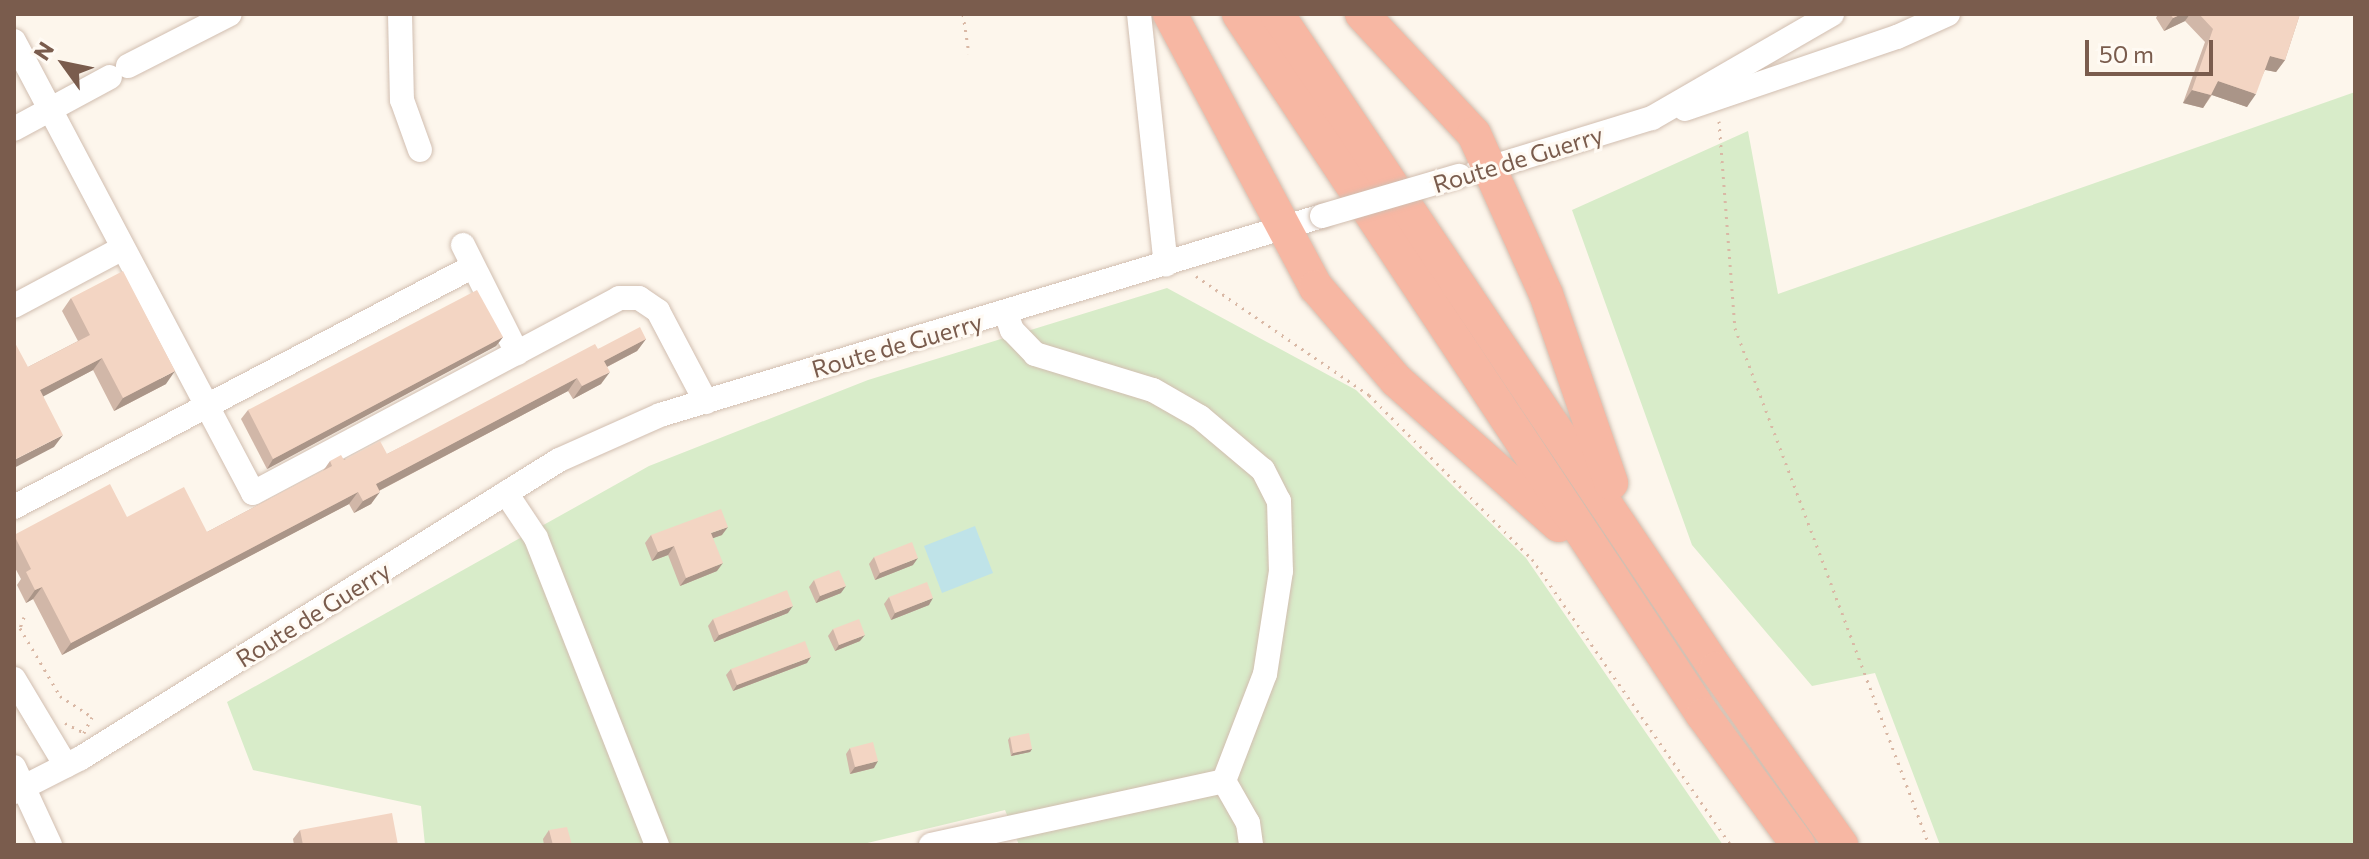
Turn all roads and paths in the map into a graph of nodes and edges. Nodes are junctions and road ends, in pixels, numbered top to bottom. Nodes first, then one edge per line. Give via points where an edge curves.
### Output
1 (230, 14) edge
2 (400, 14) edge
3 (963, 14) edge
4 (1139, 14) edge
5 (1170, 14) edge
6 (1239, 14) edge
7 (1277, 14) edge
8 (1362, 14) edge
9 (1832, 14) edge
10 (1909, 14) edge
11 (1948, 14) edge
12 (1897, 37) junction
13 (14, 41) edge
14 (969, 54) dead end
15 (1717, 101) junction
16 (49, 110) junction
17 (1652, 118) junction
18 (14, 129) edge
19 (420, 150) dead end
20 (1474, 172) junction
21 (1283, 230) junction
22 (121, 249) junction
23 (1172, 264) junction
24 (14, 306) edge
25 (1006, 313) junction
26 (517, 353) junction
27 (706, 402) junction
28 (208, 406) junction
29 (506, 493) junction
30 (14, 507) edge
31 (1647, 563) junction
32 (1631, 606) junction
33 (24, 617) dead end
34 (14, 679) edge
35 (93, 751) junction
36 (66, 766) junction
37 (1224, 781) junction
38 (16, 783) edge
39 (50, 845) edge
40 (657, 845) edge
41 (931, 845) edge
42 (1251, 845) edge
43 (1731, 845) edge
44 (1798, 845) edge
45 (1841, 845) edge
46 (1929, 845) edge

1 - 16 street
2 - 19 street via 402,100
3 - 14 path
4 - 23 street
5 - 21 highway
6 - 32 highway
7 - 31 highway
8 - 20 highway via 1474,134
9 - 17 street, Route de Guerry
10 - 12 street
11 - 12 street
12 - 15 street
13 - 16 street
15 - 17 street
15 - 46 path via 1735,328
16 - 18 street
16 - 22 street
17 - 20 street, Route de Guerry
20 - 21 street, Route de Guerry, bridge
20 - 31 highway via 1546,294 1596,448
21 - 23 street, Route de Guerry
21 - 32 highway via 1316,287 1359,341 1546,510
22 - 24 street
22 - 28 street
23 - 25 street, Route de Guerry
23 - 43 path via 1369,395 1532,559
25 - 27 street, Route de Guerry
25 - 37 street via 1012,330 1035,354 1153,390 1200,417 1263,470 1279,501 1281,571 1265,674
26 - 27 street via 619,298 639,298 658,311
26 - 28 street via 253,493
26 - 28 street via 468,256
27 - 29 street, Route de Guerry via 660,415 559,460
28 - 30 street
29 - 35 street, Route de Guerry
29 - 40 street via 536,538
31 - 45 highway
32 - 44 highway
33 - 35 path via 20,628 60,696 92,717 83,732
34 - 36 street
35 - 36 street, Route de Guerry
36 - 38 street, Route de Guerry
37 - 41 street
37 - 42 street via 1248,823
38 - 39 street

